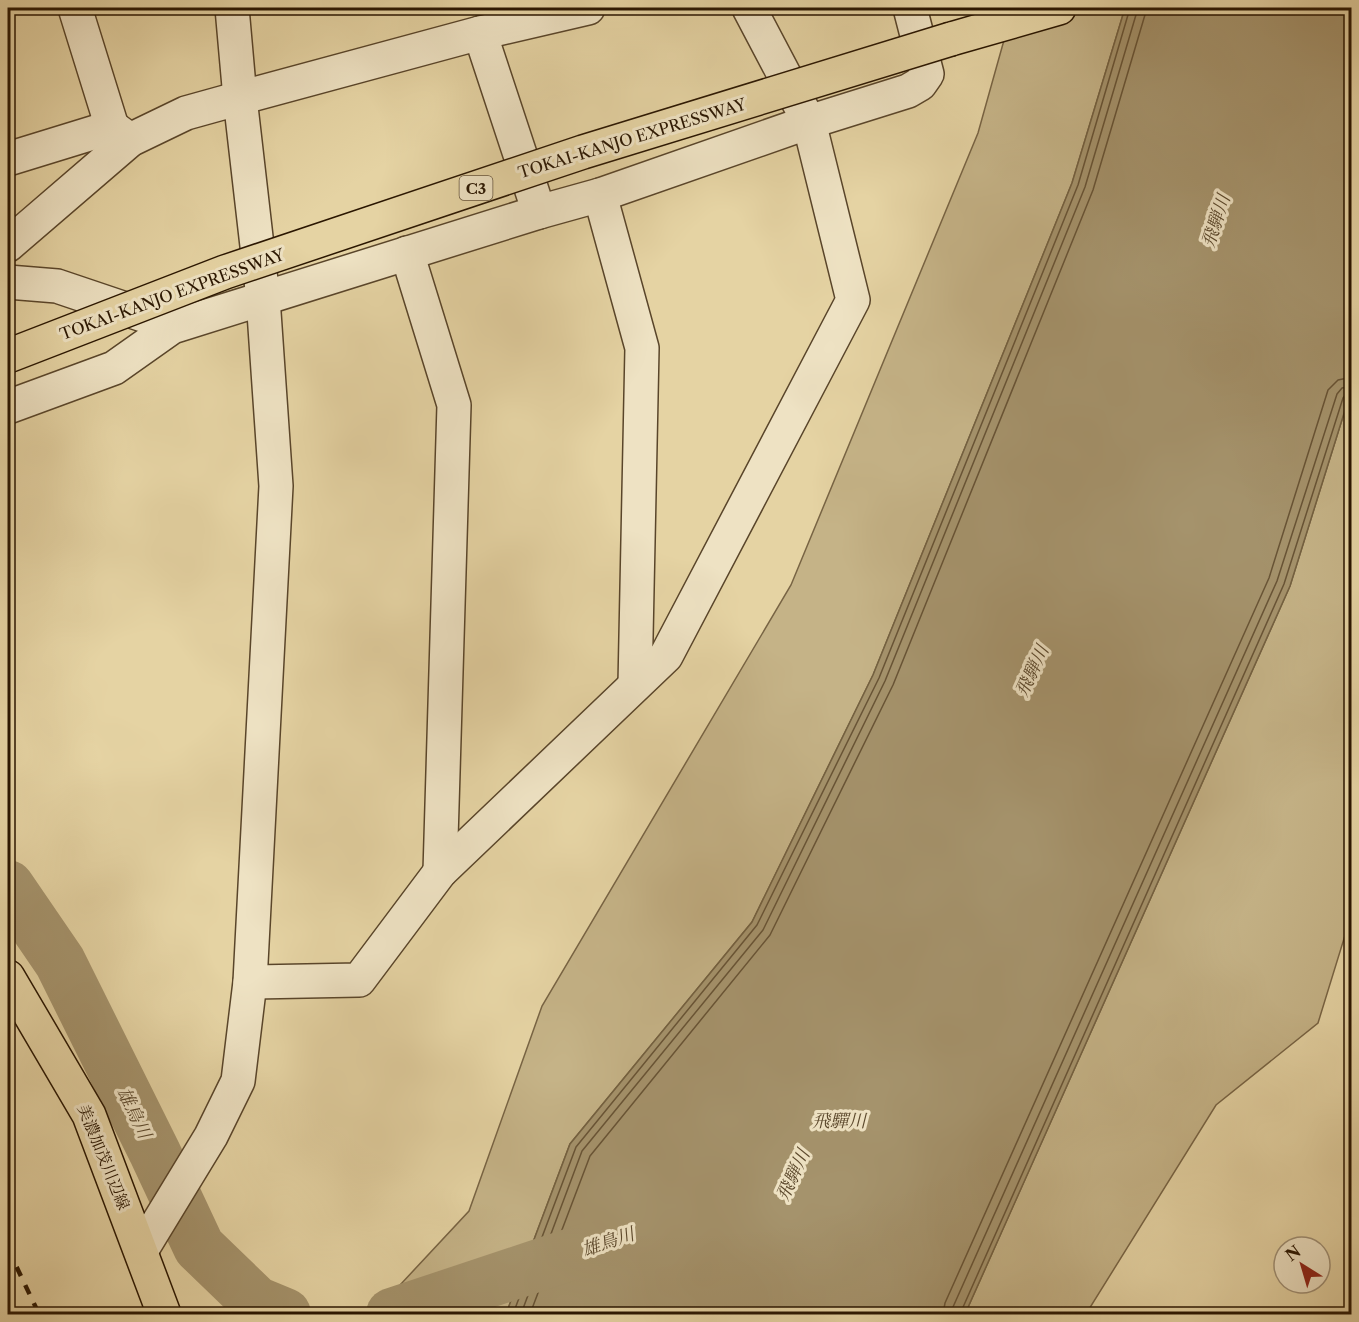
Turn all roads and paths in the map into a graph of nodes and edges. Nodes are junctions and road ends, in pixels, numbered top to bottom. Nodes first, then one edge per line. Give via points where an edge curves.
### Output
1 (75, 8) edge
2 (232, 8) edge
3 (588, 8) edge
4 (749, 8) edge
5 (910, 8) edge
6 (1059, 8) edge
7 (480, 33) junction
8 (240, 98) junction
9 (809, 122) junction
10 (121, 134) junction
11 (8, 159) edge
12 (600, 195) junction
13 (539, 212) junction
14 (8, 245) edge
15 (407, 253) junction
16 (8, 282) edge
17 (263, 298) junction
18 (172, 327) junction
19 (8, 356) edge
20 (8, 407) edge
21 (634, 685) junction
22 (440, 872) junction
23 (8, 976) edge
24 (250, 982) junction
25 (141, 1251) junction
26 (164, 1314) edge

1 - 10 street
2 - 8 street
3 - 7 street
4 - 9 street
5 - 9 street via 927,74 920,84
6 - 19 main road, TOKAI-KANJO EXPRESSWAY / C3, bridge via 583,152 225,272
7 - 8 street
7 - 13 street
8 - 10 street
8 - 17 street
9 - 12 street
9 - 21 street via 854,300 666,656
10 - 11 street
10 - 14 street
12 - 13 street
12 - 21 street via 642,348
13 - 15 street
15 - 17 street
15 - 22 street via 454,405
16 - 18 street via 57,286
17 - 18 street
17 - 24 street via 276,486
18 - 20 street via 114,368
21 - 22 street
22 - 24 street via 359,980
23 - 25 main road, 美濃加茂川辺線 via 89,1115
24 - 25 street via 238,1081 211,1136
25 - 26 main road, 美濃加茂川辺線

